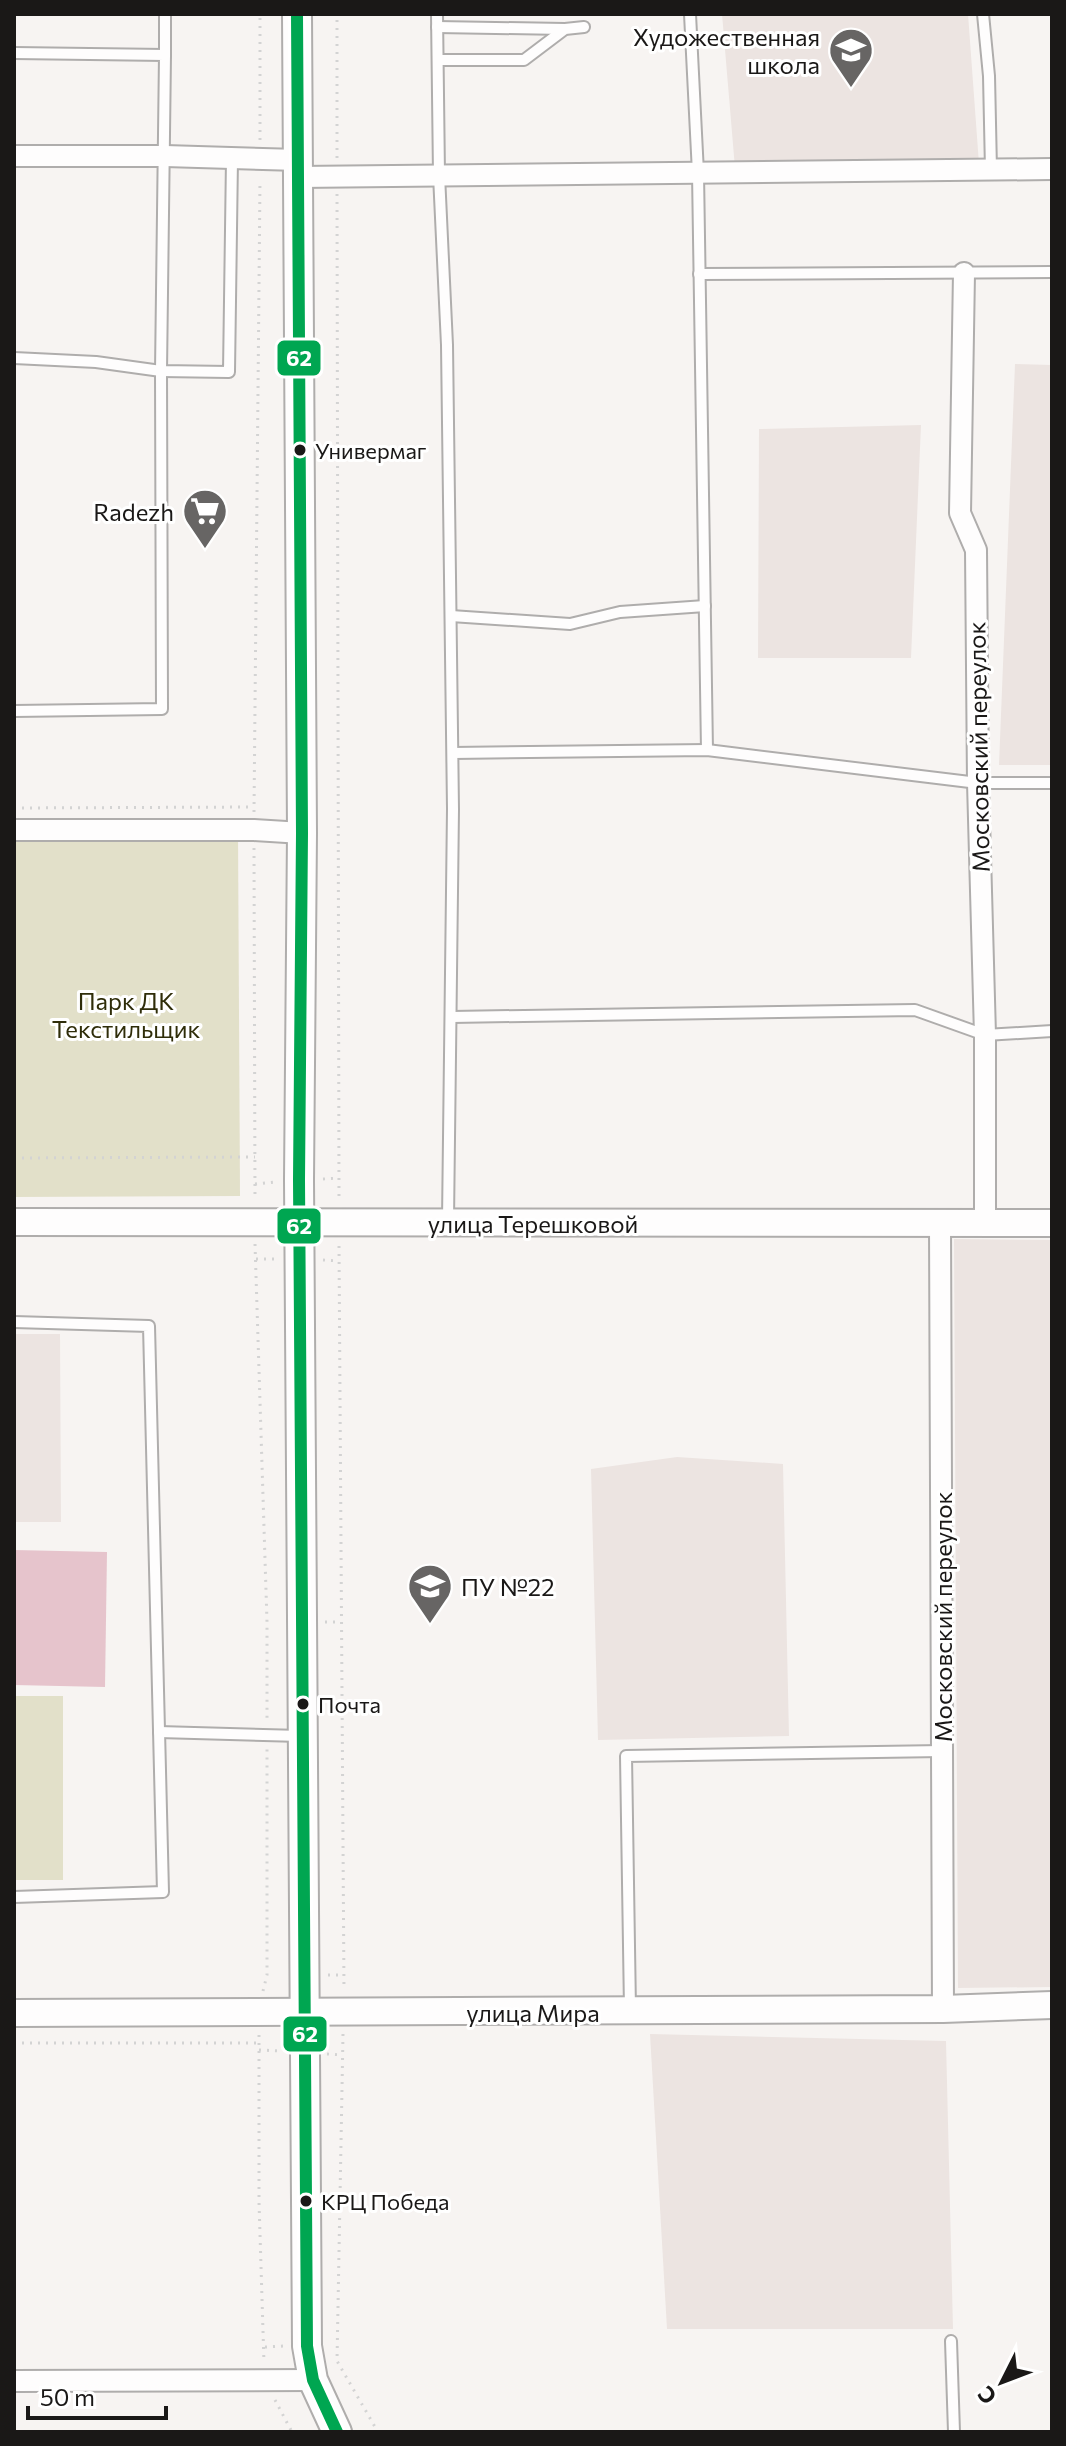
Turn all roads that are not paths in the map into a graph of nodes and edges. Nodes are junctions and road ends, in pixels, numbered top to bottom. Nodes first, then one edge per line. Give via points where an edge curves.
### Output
1 (165, 14) edge
2 (297, 14) edge
3 (437, 14) edge
4 (690, 14) edge
5 (983, 14) edge
6 (437, 27) junction
7 (584, 27) dead end
8 (565, 29) junction
9 (14, 53) edge
10 (165, 55) junction
11 (438, 60) junction
12 (14, 156) edge
13 (165, 156) junction
14 (232, 159) junction
15 (298, 168) junction
16 (1052, 169) edge
17 (991, 170) junction
18 (698, 173) junction
19 (439, 175) junction
20 (1052, 272) edge
21 (964, 273) junction
22 (699, 274) junction
23 (14, 358) edge
24 (161, 371) junction
25 (705, 606) junction
26 (451, 616) junction
27 (14, 711) edge
28 (707, 750) junction
29 (453, 753) junction
30 (978, 783) junction
31 (1052, 783) edge
32 (14, 830) edge
33 (302, 833) junction
34 (452, 1017) junction
35 (1052, 1031) edge
36 (985, 1035) junction
37 (300, 1221) junction
38 (14, 1222) edge
39 (448, 1222) junction
40 (1052, 1223) edge
41 (985, 1224) junction
42 (940, 1225) junction
43 (14, 1322) edge
44 (159, 1732) junction
45 (303, 1736) junction
46 (942, 1751) junction
47 (14, 1897) edge
48 (1052, 2005) edge
49 (943, 2009) junction
50 (305, 2011) junction
51 (630, 2011) junction
52 (14, 2013) edge
53 (951, 2341) dead end
54 (313, 2380) junction
55 (14, 2381) edge
56 (337, 2432) edge
57 (954, 2432) edge

1 - 10 lane
2 - 15 main road
3 - 6 lane
4 - 18 lane
5 - 17 lane
6 - 8 lane
6 - 11 lane
7 - 8 lane
8 - 11 lane via 524,60
9 - 10 lane
10 - 13 lane
11 - 19 lane
12 - 13 street
13 - 14 street
13 - 24 lane
14 - 15 street
14 - 24 lane via 229,372
15 - 19 street
15 - 33 main road
16 - 17 street
17 - 18 street
18 - 19 street
18 - 22 lane
19 - 26 lane
20 - 21 lane
21 - 22 lane
21 - 30 street, Московский переулок via 960,513 976,550
22 - 25 lane
23 - 24 lane
24 - 27 lane via 162,709
25 - 26 lane via 620,612 570,624
25 - 28 lane
26 - 29 lane
28 - 29 lane
28 - 30 lane
29 - 34 lane
30 - 31 lane
30 - 36 street, Московский переулок
32 - 33 street
33 - 37 main road
34 - 36 lane via 915,1010
34 - 39 lane
35 - 36 lane
36 - 41 street, Московский переулок
37 - 38 street, улица Терешковой
37 - 39 street, улица Терешковой
37 - 45 main road
39 - 42 street, улица Терешковой
40 - 41 street, улица Терешковой
41 - 42 street, улица Терешковой
42 - 46 street, Московский переулок
43 - 44 lane via 149,1326
44 - 45 lane
44 - 47 lane via 163,1892
45 - 50 main road
46 - 49 street, Московский переулок
46 - 51 lane via 626,1756
48 - 49 street, улица Мира
49 - 51 street, улица Мира
50 - 51 street, улица Мира
50 - 52 street, улица Мира
50 - 54 main road via 307,2346
53 - 57 lane
54 - 55 street
54 - 56 main road

